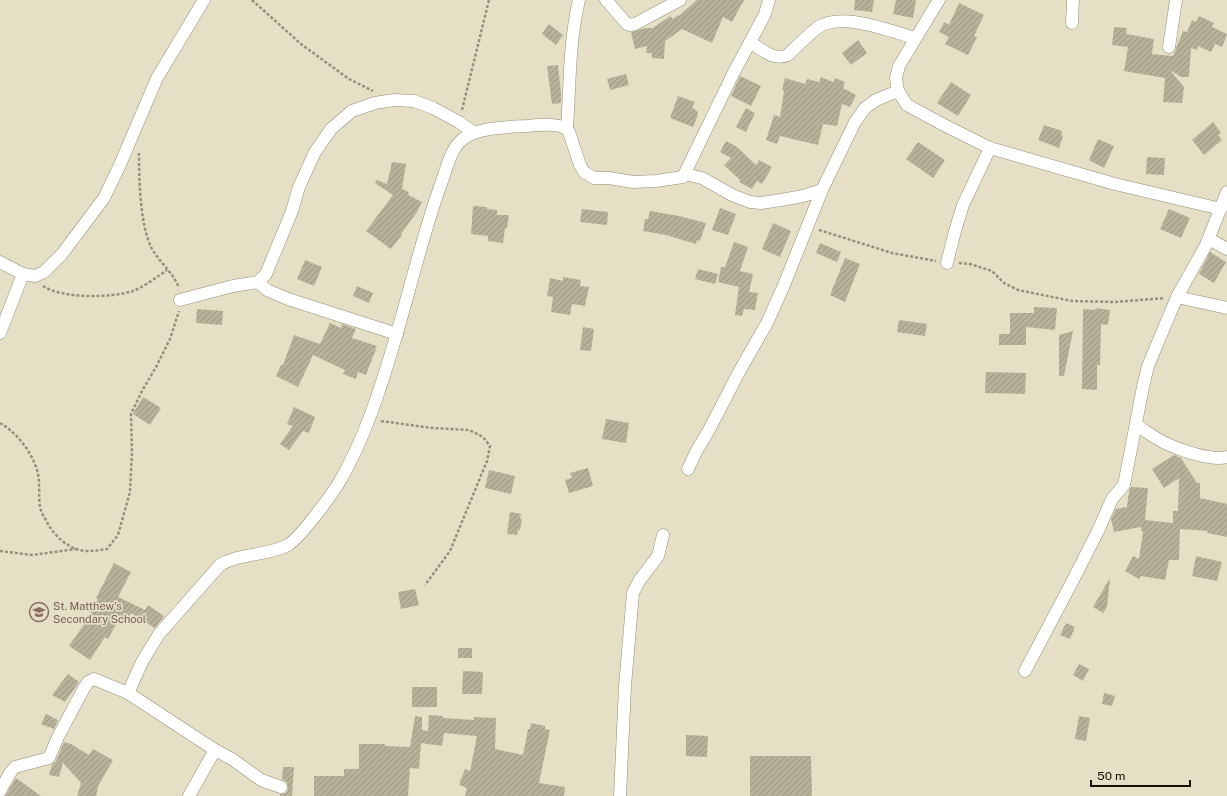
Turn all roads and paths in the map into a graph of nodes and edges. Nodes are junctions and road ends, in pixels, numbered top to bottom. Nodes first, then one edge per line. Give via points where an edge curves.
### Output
1 (204, 0) edge
2 (252, 0) edge
3 (489, 0) edge
4 (579, 0) edge
5 (606, 0) edge
6 (680, 0) edge
7 (769, 0) edge
8 (939, 0) edge
9 (1072, 0) edge
10 (1176, 0) edge
11 (1072, 24) dead end
12 (915, 38) junction
13 (750, 42) junction
14 (1169, 47) dead end
15 (898, 91) junction
16 (375, 92) dead end
17 (459, 122) junction
18 (566, 128) junction
19 (473, 132) junction
20 (139, 146) dead end
21 (990, 148) junction
22 (685, 174) junction
23 (822, 190) junction
24 (1227, 192) edge
25 (1221, 209) junction
26 (808, 227) junction
27 (1209, 239) junction
28 (1227, 249) edge
29 (0, 262) edge
30 (947, 263) junction
31 (168, 270) junction
32 (29, 275) junction
33 (258, 282) junction
34 (1177, 297) junction
35 (180, 300) junction
36 (1227, 308) edge
37 (0, 334) edge
38 (397, 334) junction
39 (369, 420) junction
40 (0, 423) edge
41 (1136, 425) junction
42 (1227, 457) edge
43 (688, 469) dead end
44 (663, 535) dead end
45 (76, 549) junction
46 (0, 551) edge
47 (425, 585) dead end
48 (1025, 672) dead end
49 (128, 693) junction
50 (215, 750) junction
51 (281, 786) dead end
52 (0, 791) edge
53 (189, 796) edge
54 (620, 796) edge

1 - 32 street via 157,78 104,198 62,254 44,272
2 - 16 path via 301,44 349,79
3 - 17 path
4 - 18 street via 574,22
5 - 6 street via 630,25
7 - 13 street via 765,14
8 - 12 street
9 - 11 street
10 - 14 street
12 - 13 street via 859,23 835,22 818,27 788,55 782,57 774,57
12 - 15 street via 899,66 896,78
13 - 22 street
15 - 21 street via 907,104
15 - 23 street via 876,100 865,108 855,122
17 - 19 street
17 - 33 street via 414,101 394,100 375,103 352,111 331,129 315,152 266,274
18 - 19 street via 540,125
18 - 22 street via 580,165 584,172 594,178 656,182 681,178
19 - 38 street via 462,139 449,162 436,197
20 - 31 path via 139,177 145,224 151,246
21 - 25 street via 1115,184
21 - 30 street via 963,205
22 - 23 street via 702,178 750,202 781,200
23 - 26 street
24 - 25 street
25 - 27 street
26 - 30 path via 892,252
26 - 43 street via 767,323
27 - 28 street
27 - 34 street
29 - 32 street
30 - 34 path via 970,264 992,271 1004,283 1018,290 1072,301 1115,302
31 - 32 path via 135,290 111,296 83,296 55,291 43,286
31 - 35 path via 175,279
32 - 37 street
33 - 35 street
33 - 38 street via 267,290 288,299
34 - 36 street
34 - 41 street via 1148,366
35 - 45 path via 179,312 170,338 131,414 130,492 118,535 107,549
38 - 39 street
39 - 47 path via 469,430 483,437 490,446 487,460 450,551
39 - 49 street via 336,486 293,542 220,565 159,634 142,662
40 - 45 path via 17,436 34,464 41,509 51,530 60,540
41 - 42 street via 1168,444 1190,452 1219,459
41 - 48 street via 1122,487 1112,499 1075,578
44 - 54 street via 658,556 633,593 625,686
45 - 46 path via 32,555
49 - 50 street
49 - 52 street via 94,679 88,682 49,758 15,767
50 - 51 street via 261,780
50 - 53 street

